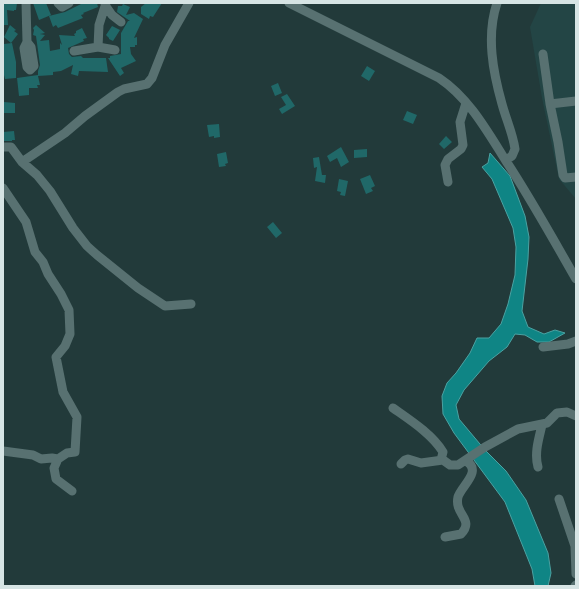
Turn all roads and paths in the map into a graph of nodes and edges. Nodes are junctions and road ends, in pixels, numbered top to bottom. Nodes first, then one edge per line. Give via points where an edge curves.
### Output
1 (26, 3) edge
2 (58, 3) edge
3 (69, 3) edge
4 (189, 3) edge
5 (289, 3) edge
6 (497, 3) edge
7 (105, 4) edge
8 (121, 22) dead end
9 (27, 42) dead end
10 (98, 47) junction
11 (115, 50) dead end
12 (74, 51) dead end
13 (543, 54) dead end
14 (576, 101) edge
15 (466, 103) junction
16 (550, 104) junction
17 (3, 147) edge
18 (506, 160) junction
19 (22, 162) junction
20 (576, 177) edge
21 (448, 182) dead end
22 (3, 188) edge
23 (576, 279) edge
24 (191, 304) dead end
25 (576, 341) edge
26 (543, 347) dead end
27 (393, 408) dead end
28 (576, 416) edge
29 (542, 425) junction
30 (3, 451) edge
31 (58, 459) junction
32 (468, 459) junction
33 (441, 460) junction
34 (402, 464) dead end
35 (538, 467) dead end
36 (72, 491) dead end
37 (559, 499) dead end
38 (445, 537) dead end
39 (576, 574) edge

1 - 9 street
2 - 3 street via 62,7
4 - 19 street via 147,84 118,92
5 - 15 street via 439,78 450,85
6 - 18 street via 491,33 493,60 502,105 515,149 512,156
7 - 8 street via 112,15
7 - 10 street via 99,25
10 - 11 street
10 - 12 street
13 - 16 street
14 - 16 street
15 - 18 street
15 - 21 street via 460,122 461,149 448,159 445,165
16 - 20 street via 563,175 565,178
17 - 19 street via 11,147
18 - 23 street
19 - 24 street via 50,191 78,234 97,255 164,306
22 - 31 street via 26,222 36,252 69,310 70,334 56,357 63,392 77,417 75,452 67,453
25 - 26 street
27 - 33 street via 432,438 443,452
28 - 29 street via 567,412 557,413
29 - 32 street via 518,429
29 - 35 street via 537,443
30 - 31 street via 33,455 41,460
31 - 36 street via 54,468 56,479
32 - 33 street via 455,466
32 - 38 street via 473,472 458,497 458,510 466,520 465,528 461,534
33 - 34 street via 421,463 408,459
37 - 39 street via 575,546

